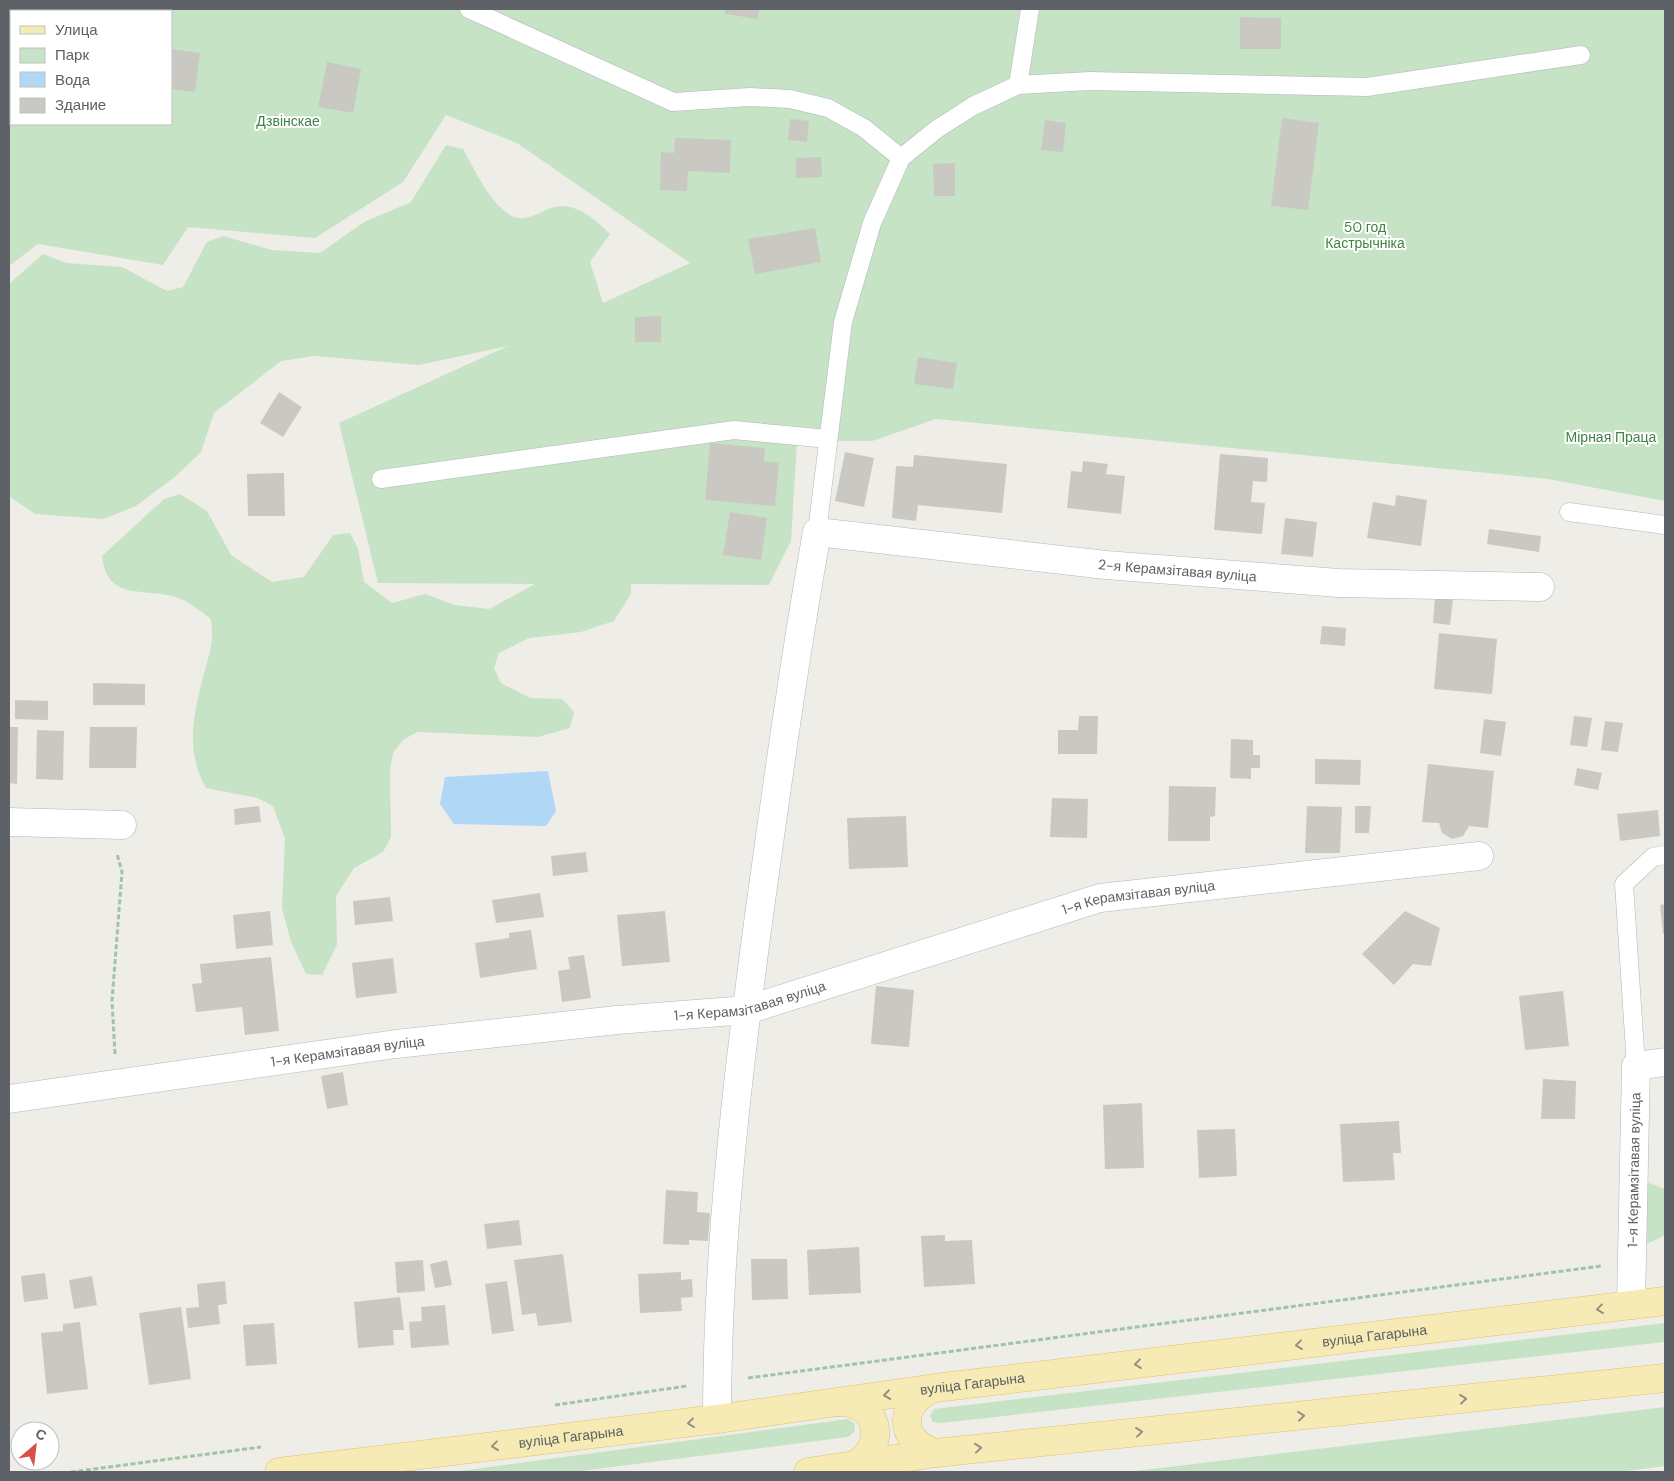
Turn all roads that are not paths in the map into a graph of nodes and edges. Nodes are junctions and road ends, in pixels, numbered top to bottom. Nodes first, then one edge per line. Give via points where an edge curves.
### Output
1 (469, 9) edge
2 (1030, 9) edge
3 (1581, 55) dead end
4 (1018, 85) junction
5 (901, 158) junction
6 (828, 438) junction
7 (381, 479) dead end
8 (1569, 512) dead end
9 (1665, 525) edge
10 (817, 532) junction
11 (1540, 587) dead end
12 (9, 822) edge
13 (116, 825) road end
14 (1665, 855) edge
15 (1479, 856) dead end
16 (747, 1010) junction
17 (1665, 1062) edge
18 (1636, 1066) junction
19 (9, 1099) edge
20 (1665, 1301) edge
21 (1631, 1305) junction
22 (1665, 1378) edge
23 (935, 1388) junction
24 (837, 1402) junction
25 (718, 1419) junction
26 (935, 1453) junction
27 (855, 1465) junction
28 (279, 1472) edge
29 (808, 1472) edge

1 - 5 lane via 673,102 790,99 828,108 864,128
2 - 4 lane
3 - 4 lane via 1367,87 1090,81
4 - 5 lane via 973,106
5 - 6 lane via 872,223 843,322
6 - 7 lane via 734,430
6 - 10 lane
8 - 9 lane
10 - 11 street, 2-я Керамзітавая вуліца via 1106,565 1339,583
10 - 16 street via 790,687
12 - 13 street
14 - 18 lane via 1653,857 1624,884
15 - 16 street, 1-я Керамзітавая вуліца via 1100,898
16 - 19 street, 1-я Керамзітавая вуліца via 617,1020 396,1044
16 - 25 street via 724,1232
17 - 18 street
18 - 21 street, 1-я Керамзітавая вуліца
20 - 21 main road, вуліца Гагарына
21 -> 23 main road, вуліца Гагарына
26 -> 22 main road
23 -> 24 main road, вуліца Гагарына
23 - 26 main road via 915,1399 906,1420 915,1442
24 - 25 main road, вуліца Гагарына
24 - 27 main road via 857,1404 872,1419 875,1429 872,1451
25 -> 28 main road, вуліца Гагарына
26 - 27 main road
27 - 29 main road

